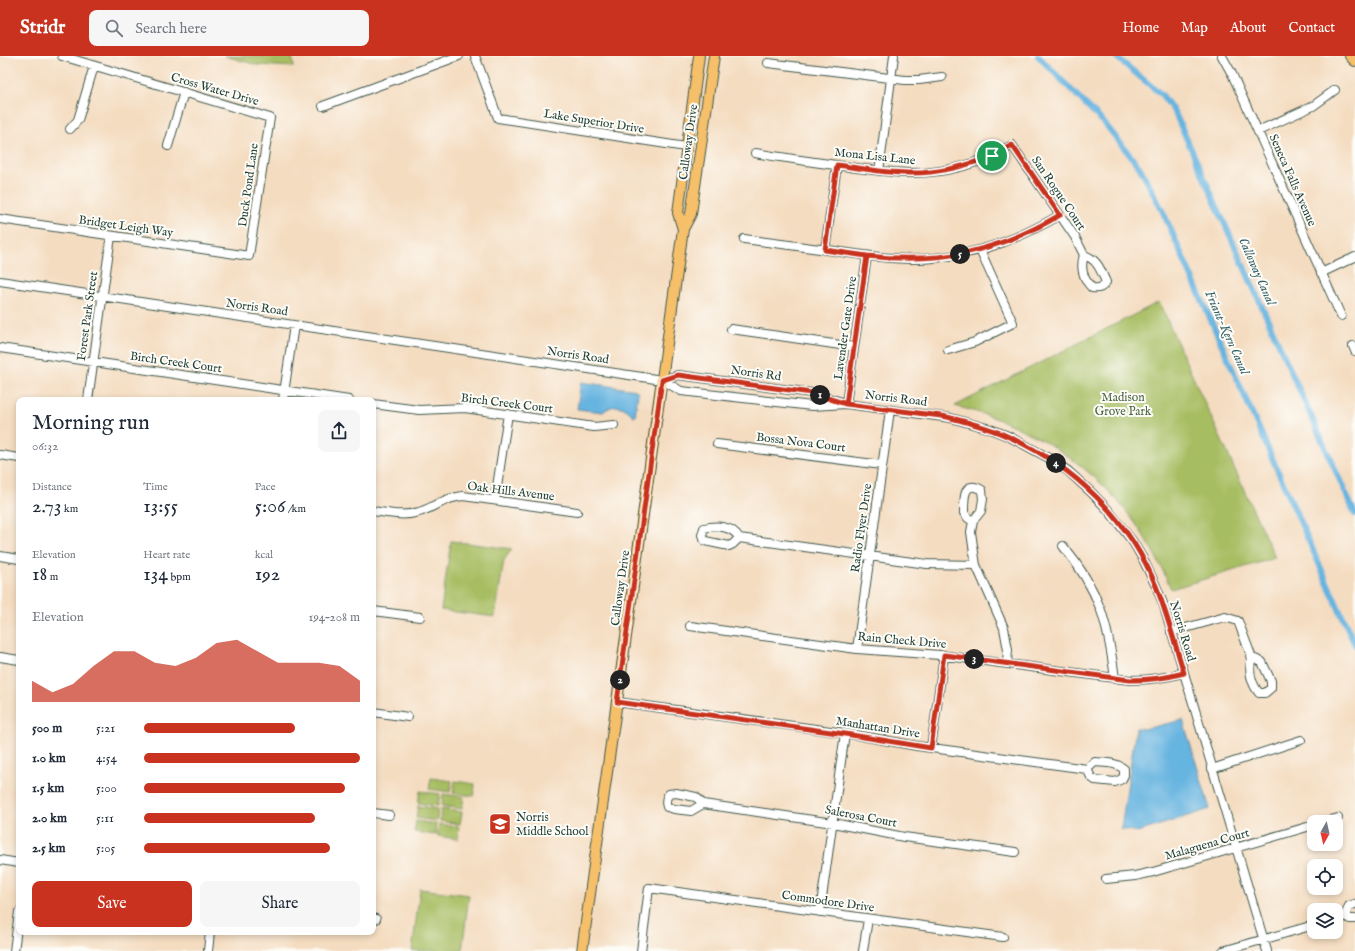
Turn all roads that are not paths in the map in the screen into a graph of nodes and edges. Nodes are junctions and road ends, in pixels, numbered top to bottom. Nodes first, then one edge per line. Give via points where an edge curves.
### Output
1 (62, 56) edge
2 (459, 56) edge
3 (475, 56) edge
4 (699, 56) edge
5 (714, 56) edge
6 (894, 56) edge
7 (1222, 56) edge
8 (1350, 56) edge
9 (1355, 61) edge
10 (768, 63) dead end
11 (94, 66) junction
12 (942, 77) dead end
13 (891, 79) junction
14 (1335, 90) dead end
15 (184, 92) junction
16 (323, 106) dead end
17 (270, 118) joint
18 (70, 129) dead end
19 (1258, 131) junction
20 (1012, 145) joint
21 (168, 146) dead end
22 (686, 147) junction
23 (755, 154) dead end
24 (837, 165) junction
25 (879, 170) junction
26 (692, 209) junction
27 (1060, 215) junction
28 (0, 219) edge
29 (683, 229) junction
30 (111, 236) junction
31 (744, 239) dead end
32 (825, 250) junction
33 (980, 250) junction
34 (1084, 255) dead end
35 (249, 256) joint
36 (867, 256) junction
37 (1355, 258) edge
38 (1321, 273) junction
39 (0, 281) edge
40 (102, 296) junction
41 (1340, 316) dead end
42 (294, 325) junction
43 (731, 329) dead end
44 (854, 347) junction
45 (0, 348) edge
46 (948, 350) dead end
47 (93, 362) junction
48 (662, 380) junction
49 (285, 390) junction
50 (88, 397) edge
51 (284, 397) edge
52 (330, 397) edge
53 (376, 404) edge
54 (846, 404) junction
55 (890, 410) junction
56 (508, 414) junction
57 (614, 425) dead end
58 (717, 444) dead end
59 (0, 455) edge
60 (16, 458) edge
61 (882, 465) junction
62 (495, 500) junction
63 (376, 510) edge
64 (577, 512) dead end
65 (973, 521) dead end
66 (739, 538) dead end
67 (1063, 546) dead end
68 (0, 556) edge
69 (870, 556) junction
70 (16, 559) edge
71 (976, 565) junction
72 (376, 611) edge
73 (420, 617) dead end
74 (690, 626) dead end
75 (1171, 632) junction
76 (857, 649) junction
77 (944, 655) junction
78 (0, 657) edge
79 (1252, 658) dead end
80 (16, 660) edge
81 (1007, 664) junction
82 (1184, 673) junction
83 (1114, 679) junction
84 (617, 702) junction
85 (376, 712) edge
86 (408, 717) dead end
87 (845, 734) junction
88 (1301, 740) dead end
89 (931, 748) junction
90 (1087, 769) dead end
91 (1212, 769) junction
92 (703, 804) dead end
93 (376, 813) edge
94 (388, 815) dead end
95 (833, 822) junction
96 (1307, 827) edge
97 (1236, 848) junction
98 (1015, 852) dead end
99 (0, 860) edge
100 (16, 863) edge
101 (1106, 879) dead end
102 (1355, 904) edge
103 (820, 912) junction
104 (1345, 916) joint
105 (868, 919) junction
106 (1355, 919) edge
107 (1307, 927) edge
108 (16, 935) edge
109 (210, 935) edge
110 (1003, 938) dead end
111 (1263, 939) junction
112 (14, 951) edge
113 (208, 951) edge
114 (582, 951) edge
115 (640, 951) edge
116 (863, 951) edge
117 (1223, 951) edge
118 (1267, 951) edge

1 - 11 street, Cross Water Drive
2 - 16 street
3 - 22 street, Lake Superior Drive via 498,118
4 - 22 main road, Calloway Drive
5 - 26 main road, Calloway Drive
6 - 13 street
7 - 19 street, Seneca Falls Avenue
8 - 9 main road
10 - 13 street
11 - 15 street, Cross Water Drive
11 - 18 street via 78,120
12 - 13 street via 920,80
13 - 25 street
14 - 19 street via 1313,106
15 - 17 street, Cross Water Drive
15 - 21 street
17 - 35 street, Duck Pond Lane
19 - 38 street, Seneca Falls Avenue
20 - 25 street, Mona Lisa Lane via 976,162 939,171 908,173
20 - 27 street, San Rogue Court
22 - 26 main road via 691,157 687,196
22 - 29 main road, Calloway Drive via 678,213
23 - 24 street, Mona Lisa Lane
24 - 25 street, Mona Lisa Lane
24 - 32 street
26 - 29 main road, Calloway Drive
27 - 33 street via 1023,235
27 - 34 street, San Rogue Court
28 - 30 street, Bridget Leigh Way
29 - 48 main road, Calloway Drive
30 - 35 street, Bridget Leigh Way
30 - 40 street, Forest Park Street
31 - 32 street
32 - 36 street
33 - 36 street via 934,258
33 - 46 street via 1014,323 975,342
36 - 44 street, Lavender Gate Drive
37 - 38 street
38 - 41 street, Seneca Falls Avenue
39 - 40 street, Norris Road
40 - 42 street, Norris Road
40 - 47 street, Forest Park Street
42 - 48 street, Norris Road
42 - 49 street
43 - 44 street
44 - 54 street, Lavender Gate Drive
45 - 47 street, Birch Creek Court
47 - 49 street, Birch Creek Court
47 - 50 street, Forest Park Street
48 - 54 street, Norris Rd via 678,375 812,393
48 - 54 street, Norris Road via 681,391 812,406
48 - 84 main road, Calloway Drive
49 - 51 street
49 - 52 street, Birch Creek Court
53 - 56 street, Birch Creek Court via 419,410 465,408
54 - 55 street, Norris Road
55 - 61 street, Radio Flyer Drive
55 - 75 street, Norris Road via 951,418 990,429 1030,447 1068,471 1109,511 1133,542 1156,586
56 - 57 street, Birch Creek Court via 594,427
56 - 62 street
58 - 61 street, Bossa Nova Court
59 - 60 street
61 - 69 street, Radio Flyer Drive
62 - 63 street, Oak Hills Avenue via 452,498 409,514
62 - 64 street, Oak Hills Avenue
65 - 71 street via 971,532
66 - 69 street
67 - 83 street via 1084,573 1098,602 1108,634
68 - 70 street
69 - 71 street via 927,564
69 - 76 street, Radio Flyer Drive
71 - 81 street via 1004,628 1008,650
72 - 73 street
74 - 76 street, Rain Check Drive
75 - 79 street via 1225,617 1238,622
75 - 82 street, Norris Road
76 - 77 street, Rain Check Drive
77 - 81 street, Rain Check Drive
77 - 89 street
78 - 80 street
81 - 83 street, Rain Check Drive
82 - 83 street, Rain Check Drive via 1147,680
82 - 91 street, Norris Road
84 - 87 street, Manhattan Drive
84 - 114 main road, Calloway Drive
85 - 86 street
87 - 89 street, Manhattan Drive
87 - 95 street
88 - 91 street
89 - 90 street, Manhattan Drive
91 - 97 street, Norris Road
92 - 95 street, Salerosa Court
93 - 94 street
95 - 98 street, Salerosa Court via 904,837
95 - 103 street
96 - 97 street, Malaguena Court
97 - 101 street, Malaguena Court via 1152,872
97 - 111 street, Norris Road
99 - 100 street
102 - 104 street via 1349,906
103 - 105 street, Commodore Drive
103 - 115 street, Commodore Drive via 649,888
104 - 106 street
105 - 110 street, Commodore Drive
105 - 116 street
107 - 111 street
108 - 112 street
109 - 113 street
111 - 117 street
111 - 118 street, Norris Road

